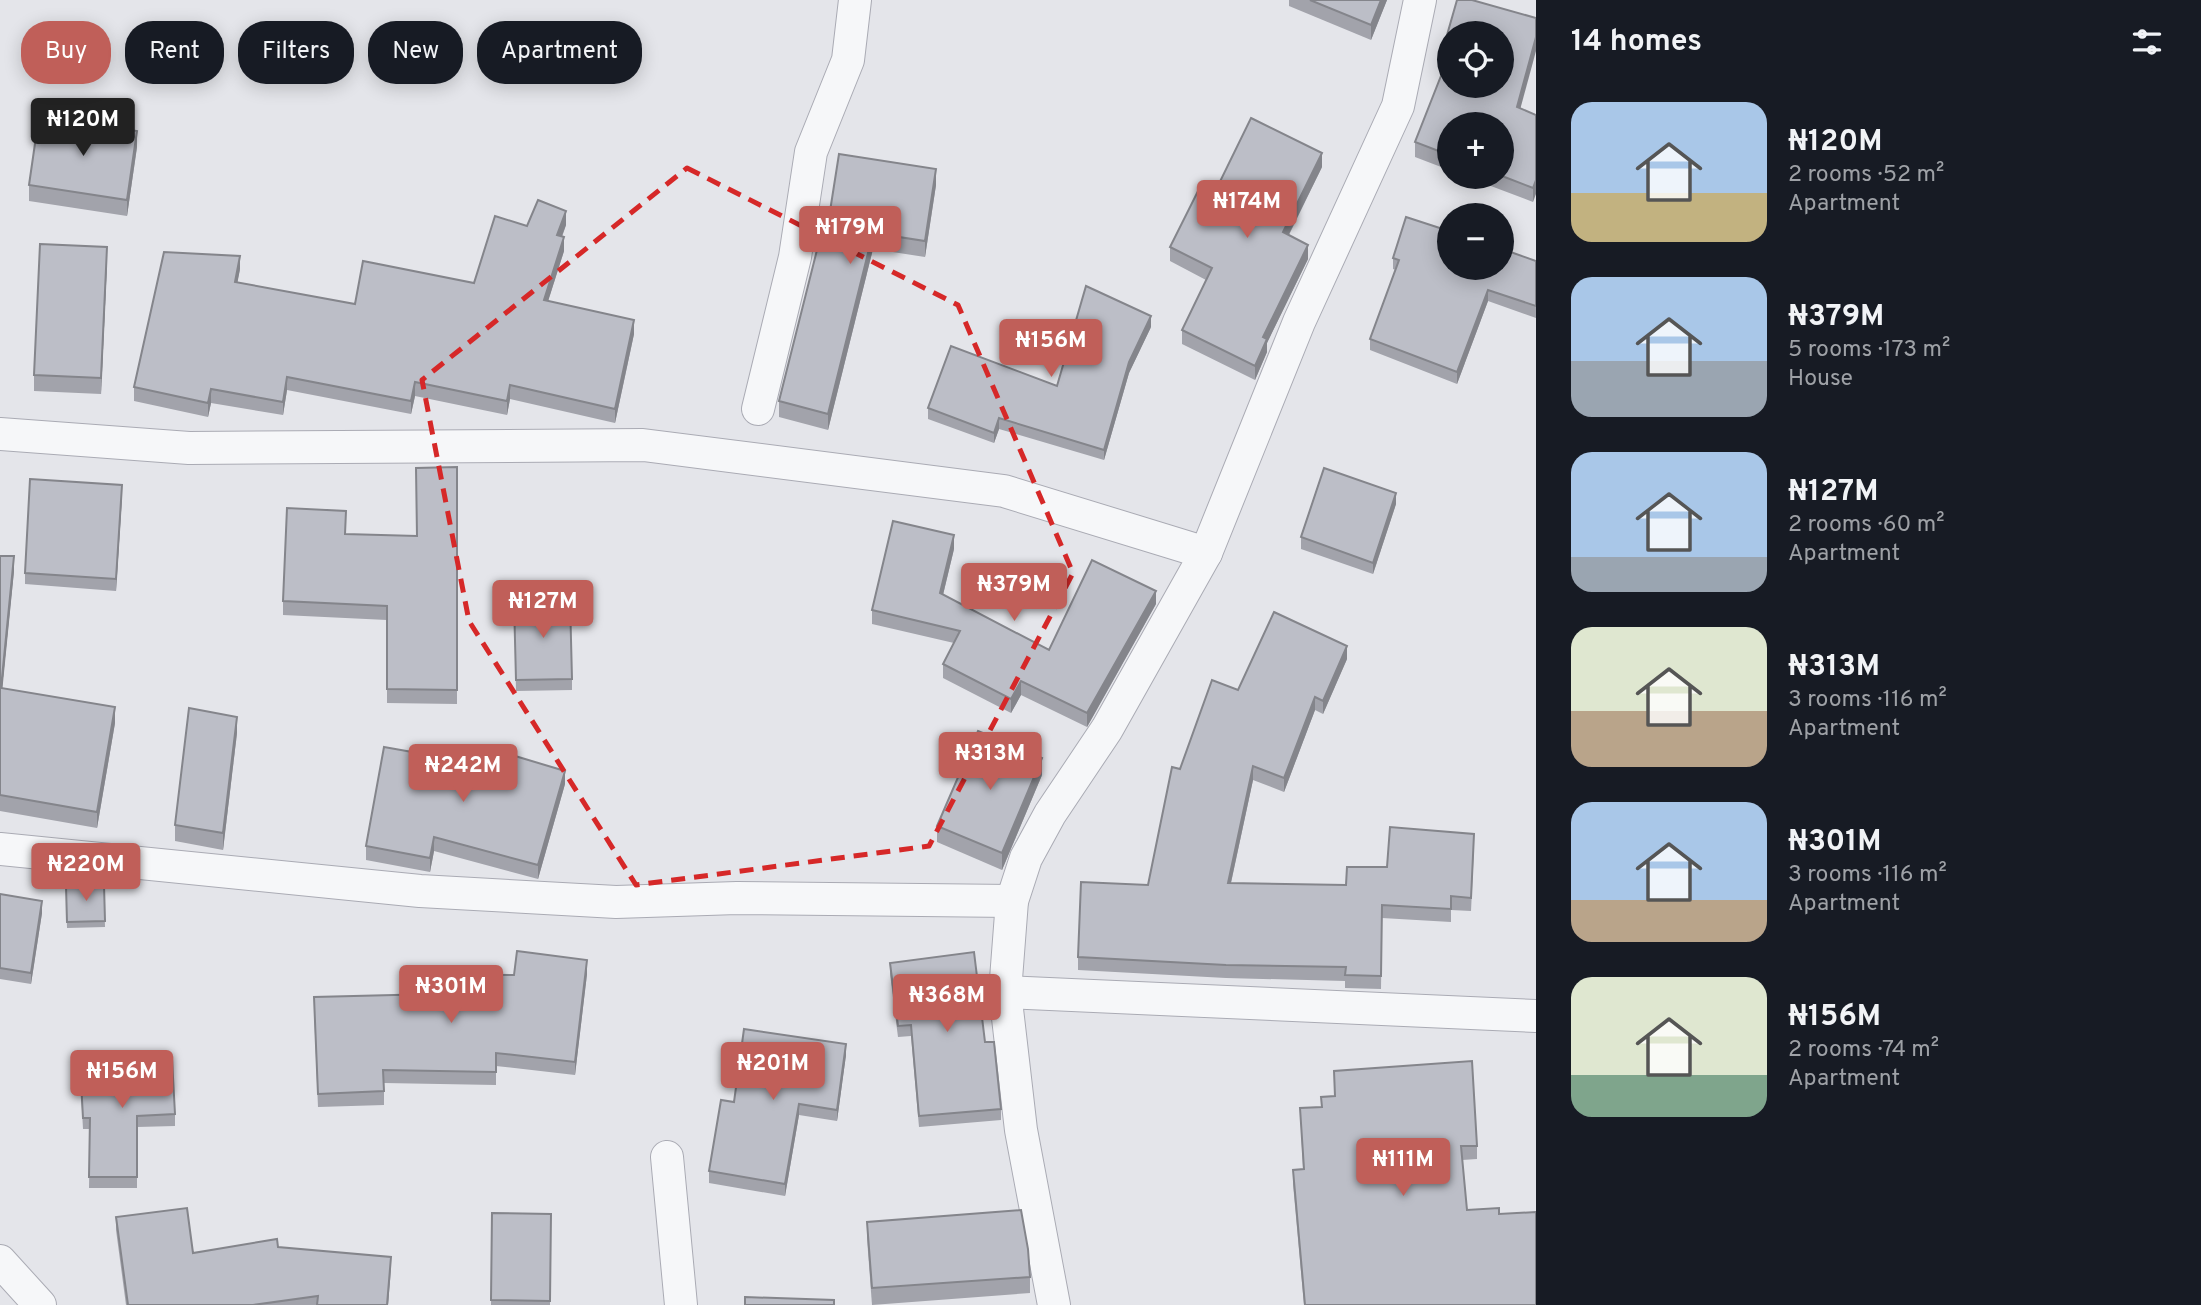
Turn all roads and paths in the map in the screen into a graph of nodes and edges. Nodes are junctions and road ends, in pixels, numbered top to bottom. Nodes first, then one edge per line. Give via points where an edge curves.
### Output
1 (855, 0) edge
2 (1420, 0) edge
3 (758, 409) dead end
4 (0, 434) edge
5 (1206, 553) junction
6 (0, 849) edge
7 (1012, 901) junction
8 (1005, 992) junction
9 (1536, 1016) edge
10 (667, 1157) dead end
11 (1, 1264) edge
12 (40, 1305) edge
13 (681, 1305) edge
14 (1055, 1305) edge

1 - 3 street via 848,60 811,152 795,257
2 - 5 street via 1398,106 1299,322
4 - 5 street via 189,448 643,445 1004,491
5 - 7 street via 1107,729 1044,825 1026,858
6 - 7 street via 421,891 616,902 737,898
7 - 8 street
8 - 9 street
8 - 14 street via 1021,1130
10 - 13 street
11 - 12 street

